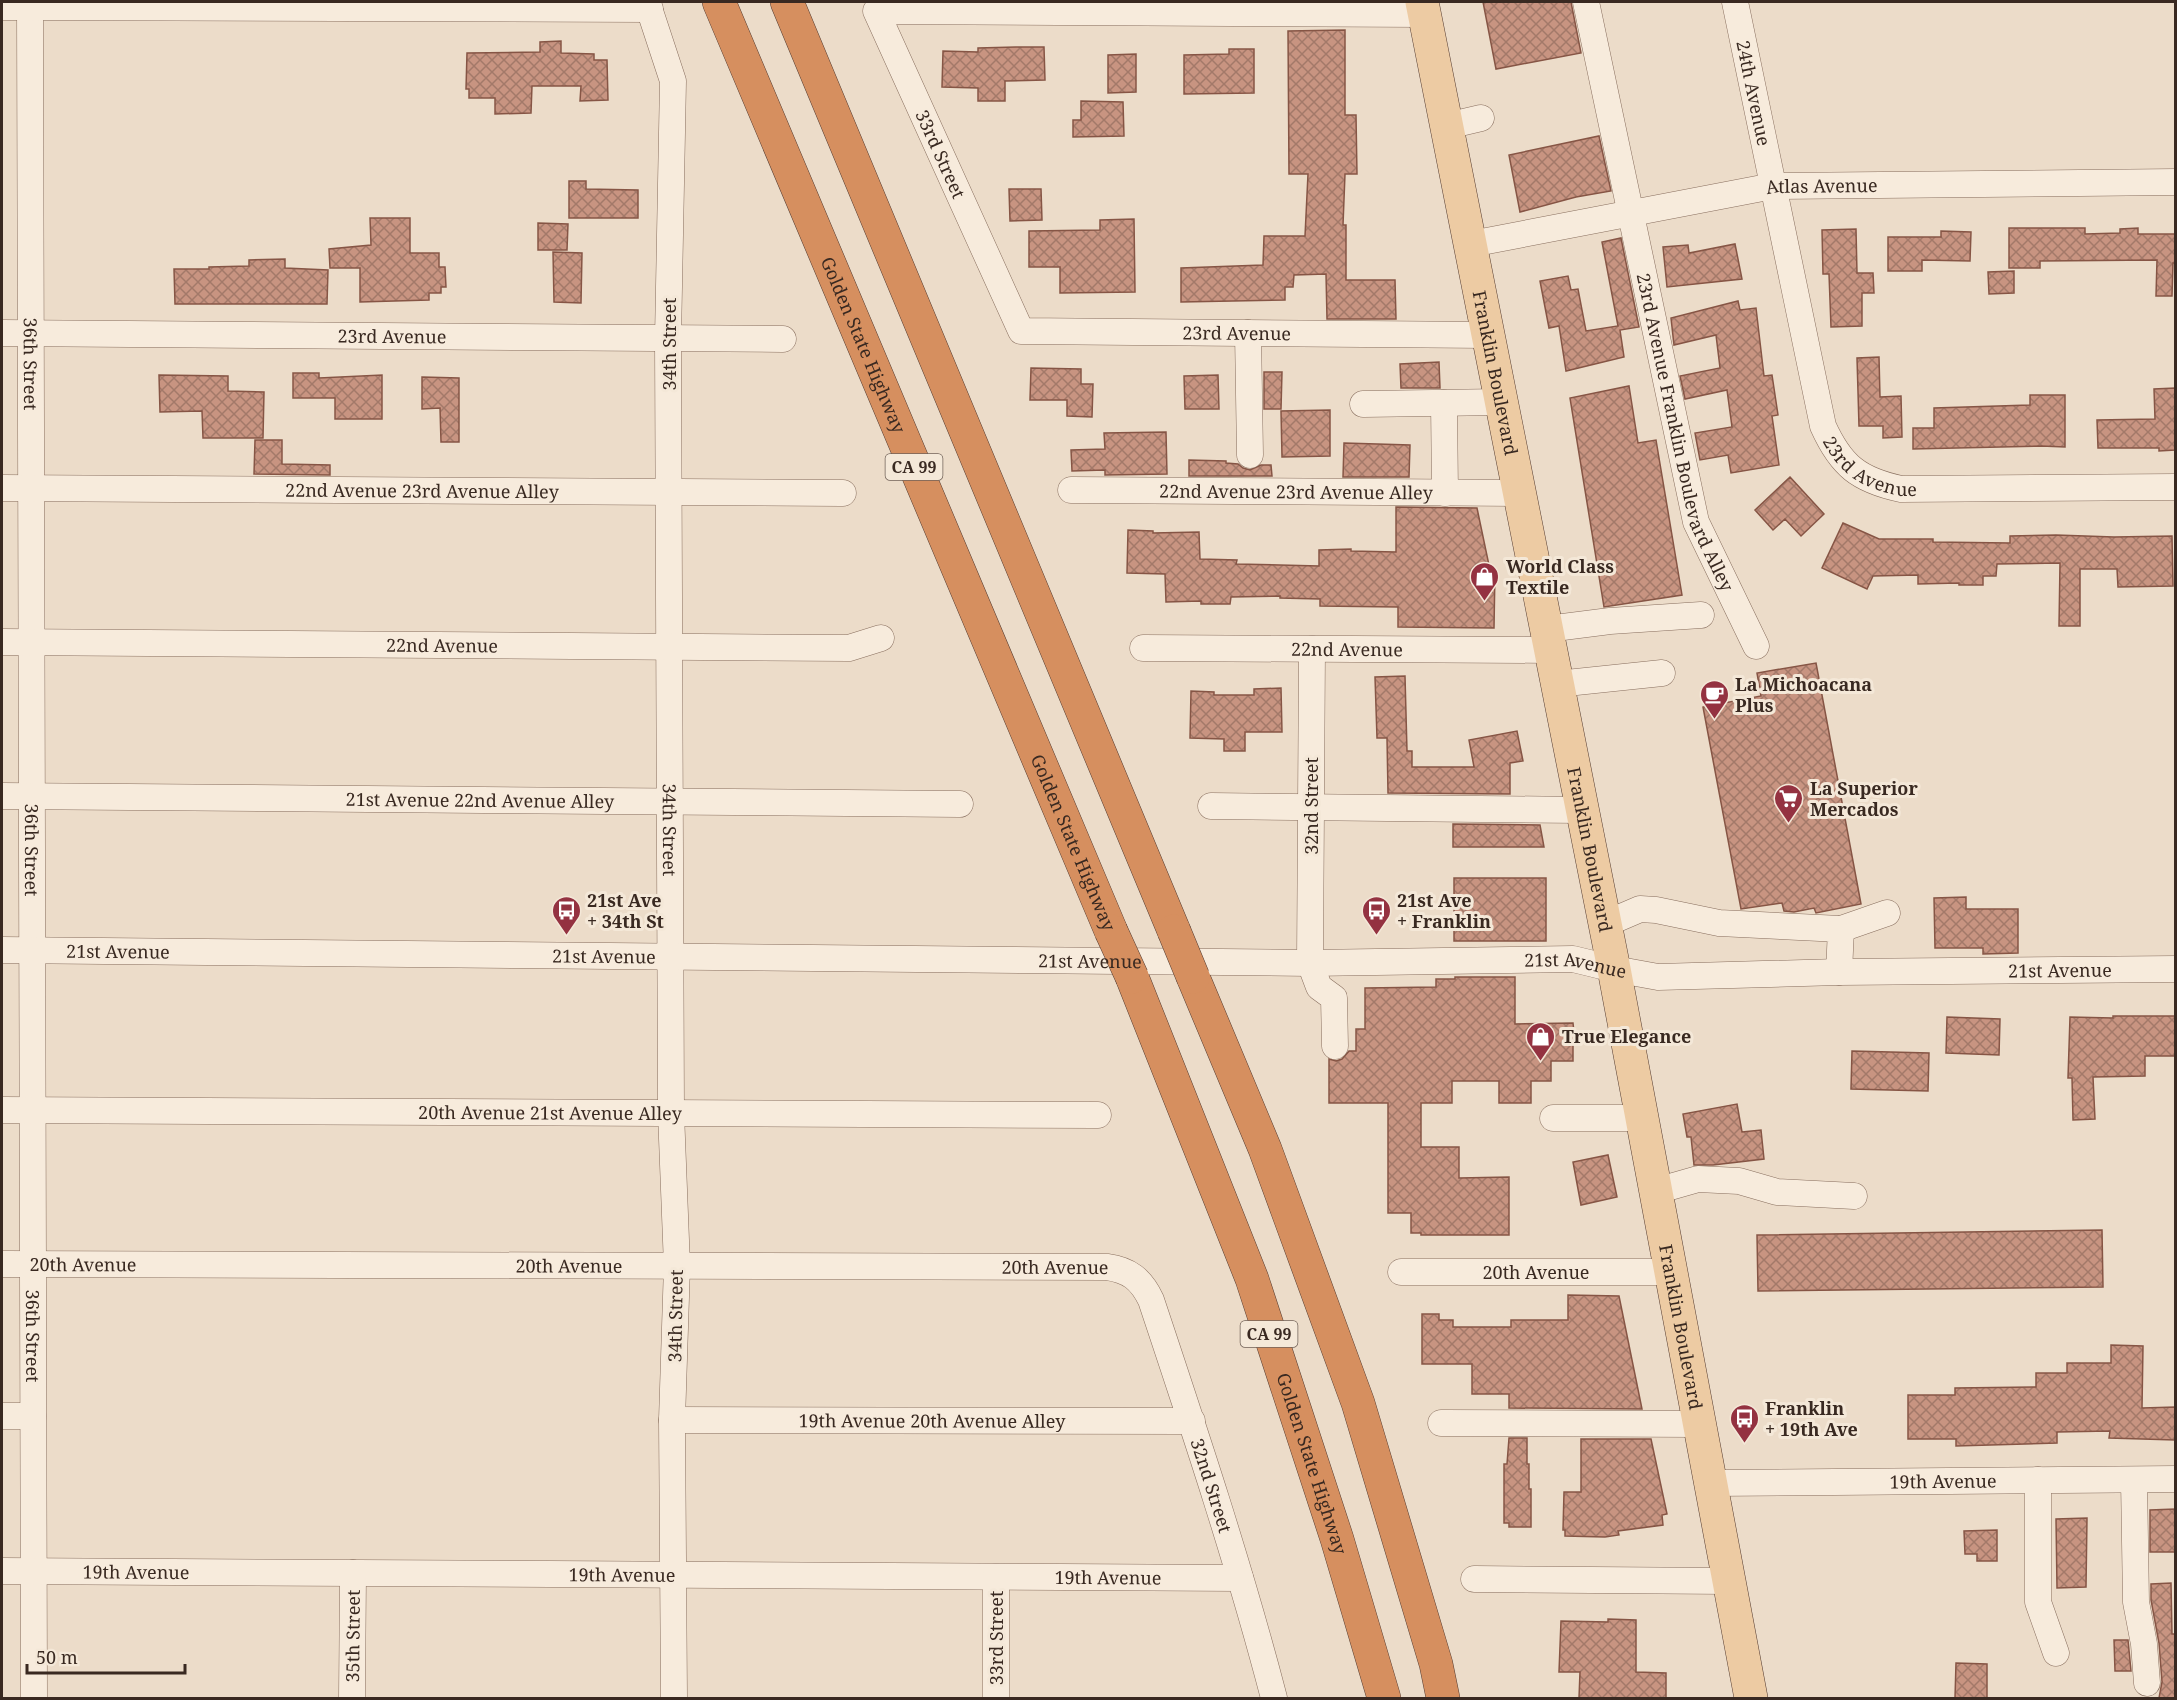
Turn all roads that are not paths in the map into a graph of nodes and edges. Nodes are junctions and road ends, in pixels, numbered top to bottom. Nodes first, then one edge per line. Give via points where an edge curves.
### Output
1 (718, 2) edge
2 (787, 2) edge
3 (1586, 2) edge
4 (1735, 2) edge
5 (30, 4) edge
6 (648, 5) edge
7 (2, 7) edge
8 (1424, 8) edge
9 (1481, 118) dead end
10 (1447, 126) junction
11 (2175, 182) edge
12 (1773, 186) junction
13 (1630, 213) junction
14 (1471, 244) junction
15 (1006, 297) joint
16 (2, 333) edge
17 (30, 333) junction
18 (1248, 333) junction
19 (1488, 335) junction
20 (668, 338) junction
21 (783, 339) dead end
22 (1502, 402) junction
23 (1444, 403) junction
24 (1363, 404) dead end
25 (1250, 455) dead end
26 (2175, 487) edge
27 (2, 488) edge
28 (30, 488) junction
29 (1071, 490) dead end
30 (669, 492) junction
31 (843, 493) dead end
32 (1445, 493) junction
33 (1520, 494) junction
34 (1701, 615) dead end
35 (881, 638) dead end
36 (1549, 639) junction
37 (2, 642) edge
38 (31, 642) junction
39 (670, 645) junction
40 (1756, 645) dead end
41 (1143, 648) dead end
42 (1312, 649) junction
43 (1662, 673) dead end
44 (1557, 684) junction
45 (2, 796) edge
46 (31, 796) junction
47 (670, 802) junction
48 (960, 804) dead end
49 (1211, 806) dead end
50 (1311, 807) junction
51 (1582, 810) junction
52 (1887, 913) dead end
53 (1605, 924) junction
54 (1841, 929) junction
55 (2, 950) edge
56 (32, 950) junction
57 (671, 956) junction
58 (1310, 963) junction
59 (1614, 969) junction
60 (2175, 969) edge
61 (1839, 972) junction
62 (1335, 1046) dead end
63 (2, 1110) edge
64 (32, 1110) junction
65 (671, 1113) junction
66 (1098, 1115) dead end
67 (1553, 1118) dead end
68 (1642, 1118) junction
69 (1656, 1191) junction
70 (1854, 1196) dead end
71 (2, 1264) edge
72 (32, 1264) junction
73 (677, 1266) junction
74 (1401, 1272) dead end
75 (1671, 1272) junction
76 (1136, 1277) joint
77 (2, 1416) edge
78 (33, 1416) junction
79 (672, 1420) junction
80 (1192, 1421) junction
81 (1441, 1423) dead end
82 (1699, 1424) junction
83 (2175, 1479) edge
84 (2038, 1480) junction
85 (2134, 1480) junction
86 (1711, 1483) junction
87 (2, 1571) edge
88 (33, 1572) junction
89 (353, 1573) junction
90 (673, 1575) junction
91 (996, 1577) junction
92 (1240, 1578) junction
93 (1474, 1579) dead end
94 (1729, 1581) junction
95 (2056, 1653) dead end
96 (2147, 1683) dead end
97 (34, 1698) edge
98 (352, 1698) edge
99 (674, 1698) edge
100 (996, 1698) edge
101 (1274, 1698) edge
102 (1384, 1698) edge
103 (1443, 1698) edge
104 (1751, 1698) edge

1 - 102 highway, Golden State Highway / CA 99, bridge via 1132,977 1252,1279
2 - 103 highway, bridge via 1265,1149 1358,1403
3 - 13 street, 23rd Avenue Franklin Boulevard Alley
4 - 12 street, 24th Avenue
5 - 6 street
5 - 7 street
5 - 17 street, 36th Street
6 - 20 street, 34th Street via 673,81
8 - 10 main road, Franklin Boulevard
8 - 15 street, 33rd Street via 876,11
9 - 10 street
10 - 14 main road, Franklin Boulevard
11 - 12 street, Atlas Avenue
12 - 13 street, Atlas Avenue
12 - 26 street, 23rd Avenue via 1823,426 1833,448 1848,466 1865,478 1901,489
13 - 14 street, Atlas Avenue
13 - 40 street, 23rd Avenue Franklin Boulevard Alley via 1696,522
14 - 19 main road, Franklin Boulevard
15 - 18 street, 23rd Avenue via 1021,331
16 - 17 street, 23rd Avenue
17 - 20 street, 23rd Avenue
17 - 28 street, 36th Street
18 - 19 street, 23rd Avenue
18 - 25 street
19 - 22 main road, Franklin Boulevard
20 - 21 street, 23rd Avenue
20 - 30 street, 34th Street
22 - 23 street
22 - 33 main road, Franklin Boulevard
23 - 24 street
23 - 32 street
27 - 28 street, 22nd Avenue 23rd Avenue Alley
28 - 30 street, 22nd Avenue 23rd Avenue Alley
28 - 38 street, 36th Street
29 - 32 street, 22nd Avenue 23rd Avenue Alley
30 - 31 street, 22nd Avenue 23rd Avenue Alley
30 - 39 street, 34th Street
32 - 33 street, 22nd Avenue 23rd Avenue Alley
33 - 36 main road, Franklin Boulevard
34 - 36 street, 22nd Avenue via 1610,621
35 - 39 street, 22nd Avenue via 849,648
36 - 42 street, 22nd Avenue
36 - 44 main road, Franklin Boulevard
37 - 38 street, 22nd Avenue
38 - 39 street, 22nd Avenue
38 - 46 street, 36th Street
39 - 47 street, 34th Street
41 - 42 street, 22nd Avenue
42 - 50 street, 32nd Street
43 - 44 street
44 - 51 main road, Franklin Boulevard
45 - 46 street, 21st Avenue 22nd Avenue Alley
46 - 47 street, 21st Avenue 22nd Avenue Alley
46 - 56 street, 36th Street
47 - 48 street, 21st Avenue 22nd Avenue Alley
47 - 57 street, 34th Street
49 - 50 street
50 - 51 street
50 - 58 street, 32nd Street
51 - 53 main road, Franklin Boulevard
52 - 54 street
53 - 54 street via 1640,909 1719,923
53 - 59 main road, Franklin Boulevard
54 - 61 street
55 - 56 street, 21st Avenue
56 - 57 street, 21st Avenue
56 - 64 street, 36th Street
57 - 58 street, 21st Avenue
57 - 65 street, 34th Street
58 - 59 street, 21st Avenue via 1573,959
58 - 62 street via 1319,987 1334,998
59 - 61 street, 21st Avenue via 1658,977
59 - 68 main road, Franklin Boulevard
60 - 61 street, 21st Avenue
63 - 64 street, 20th Avenue 21st Avenue Alley
64 - 65 street, 20th Avenue 21st Avenue Alley
64 - 72 street, 36th Street
65 - 66 street, 20th Avenue 21st Avenue Alley
65 - 73 street, 34th Street
67 - 68 street
68 - 69 main road, Franklin Boulevard
69 - 70 street via 1698,1179 1739,1180 1777,1192
69 - 75 main road, Franklin Boulevard
71 - 72 street, 20th Avenue
72 - 73 street, 20th Avenue
72 - 78 street, 36th Street
73 - 76 street, 20th Avenue via 1107,1267 1123,1269
73 - 79 street, 34th Street
74 - 75 street, 20th Avenue
75 - 82 main road, Franklin Boulevard
76 - 80 street, 32nd Street via 1151,1300
77 - 78 street
78 - 88 street, 36th Street
79 - 80 street, 19th Avenue 20th Avenue Alley
79 - 90 street, 34th Street
80 - 92 street, 32nd Street
81 - 82 street
82 - 86 main road, Franklin Boulevard
83 - 85 street, 19th Avenue
84 - 85 street, 19th Avenue
84 - 86 street, 19th Avenue
84 - 95 street via 2038,1602
85 - 96 street via 2136,1602
86 - 94 main road, Franklin Boulevard
87 - 88 street, 19th Avenue
88 - 89 street, 19th Avenue
88 - 97 street, 36th Street
89 - 90 street, 19th Avenue
89 - 98 street, 35th Street
90 - 91 street, 19th Avenue
90 - 99 street, 34th Street
91 - 92 street, 19th Avenue
91 - 100 street, 33rd Street
92 - 101 street, 32nd Street
93 - 94 street
94 - 104 main road, Franklin Boulevard

